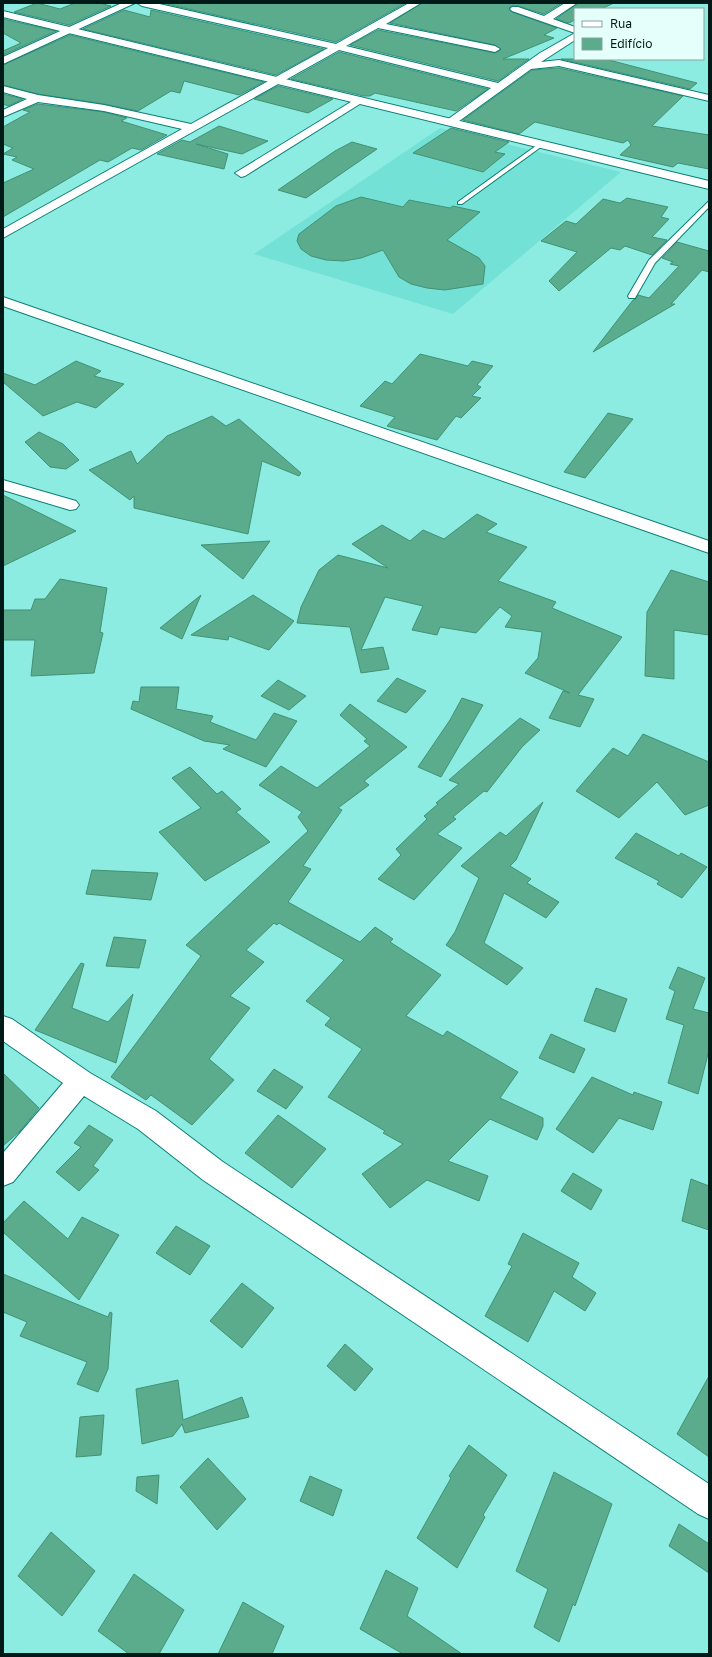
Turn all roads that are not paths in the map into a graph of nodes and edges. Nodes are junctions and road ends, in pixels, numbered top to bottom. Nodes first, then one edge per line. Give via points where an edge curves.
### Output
1 (130, 3) edge
2 (142, 3) edge
3 (416, 3) edge
4 (572, 3) edge
5 (515, 10) dead end
6 (3, 14) edge
7 (544, 20) junction
8 (377, 25) junction
9 (74, 30) junction
10 (574, 30) edge
11 (574, 37) edge
12 (338, 47) junction
13 (495, 49) dead end
14 (3, 61) edge
15 (531, 66) junction
16 (278, 80) junction
17 (498, 87) junction
18 (3, 89) edge
19 (37, 98) junction
20 (706, 98) dead end
21 (359, 100) junction
22 (3, 114) edge
23 (451, 122) junction
24 (192, 128) junction
25 (542, 144) junction
26 (241, 173) dead end
27 (709, 185) edge
28 (460, 203) dead end
29 (709, 203) edge
30 (3, 234) edge
31 (632, 296) dead end
32 (3, 301) edge
33 (3, 485) edge
34 (70, 505) dead end
35 (709, 547) edge
36 (3, 1027) edge
37 (82, 1081) junction
38 (3, 1174) edge
39 (709, 1503) edge

1 - 9 street
2 - 12 street
3 - 8 street
4 - 7 street
5 - 7 street
6 - 9 street
7 - 10 street
8 - 12 street
8 - 13 street
9 - 14 street
9 - 16 street
11 - 15 street
12 - 16 street
12 - 17 street
15 - 17 street
15 - 20 street via 559,63
16 - 21 street
16 - 24 street
17 - 23 street
18 - 19 street
19 - 22 street
19 - 24 street via 104,108
21 - 23 street
21 - 26 street
23 - 25 street
24 - 30 street
25 - 27 street
25 - 28 lane
29 - 31 lane via 652,262
32 - 35 street
33 - 34 street
36 - 37 street
37 - 38 street
37 - 39 street via 147,1120 213,1171

